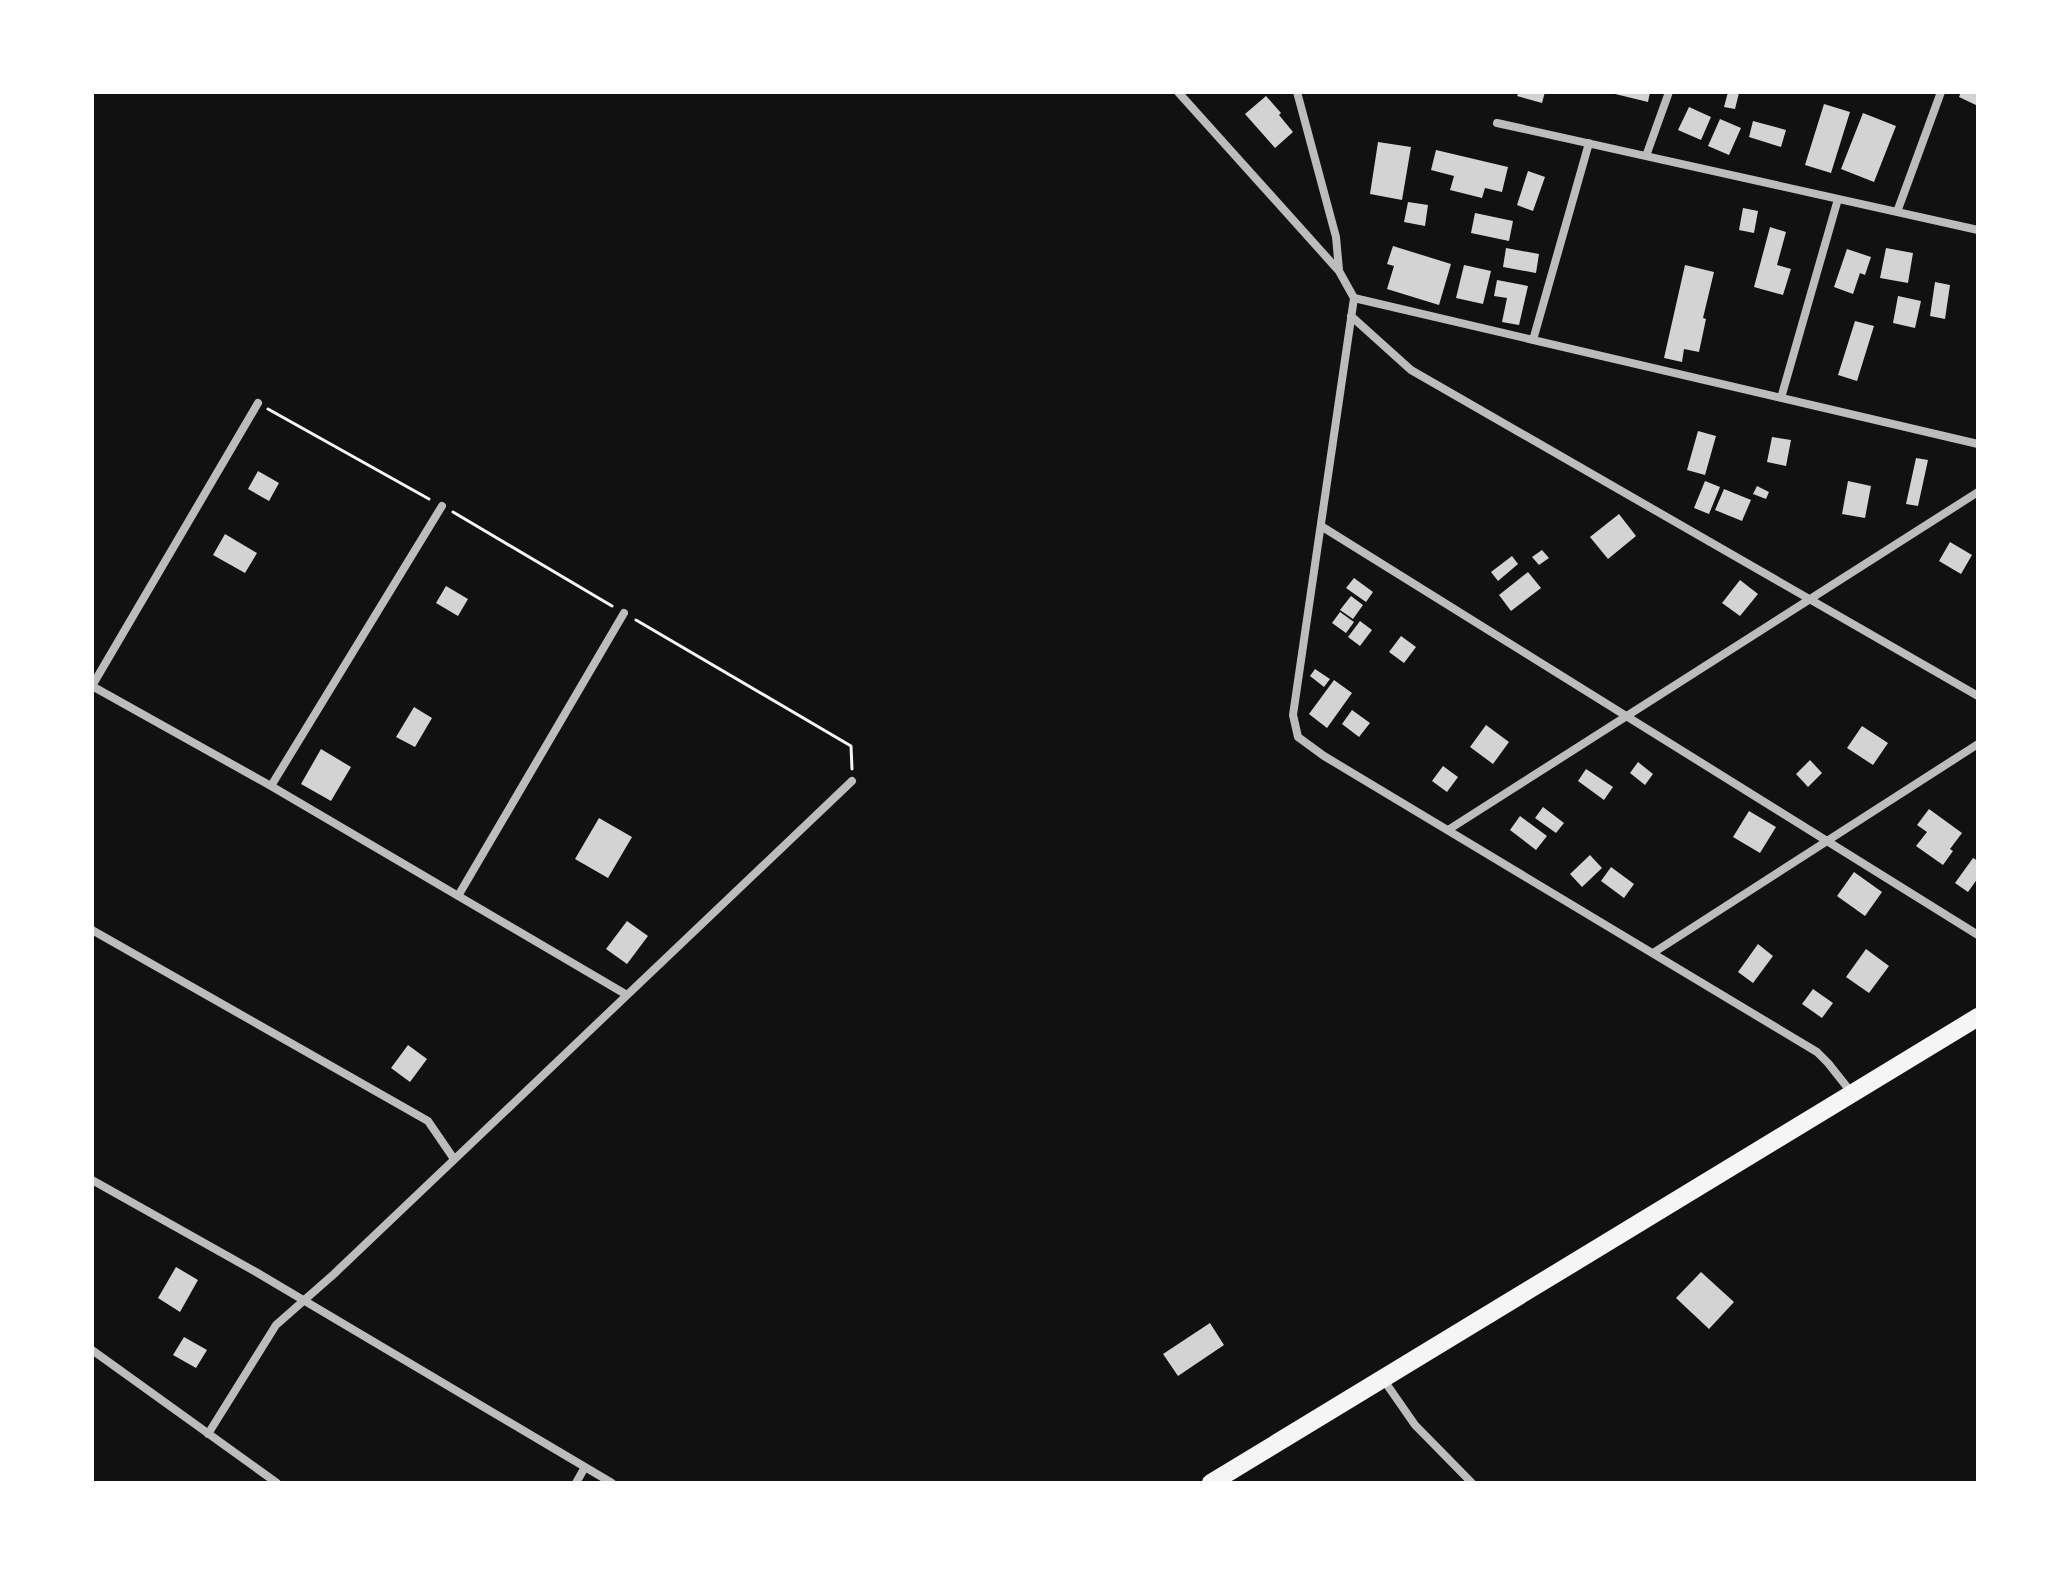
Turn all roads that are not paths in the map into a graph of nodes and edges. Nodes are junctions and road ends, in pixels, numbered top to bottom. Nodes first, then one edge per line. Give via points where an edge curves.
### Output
1 (1178, 92) edge
2 (1297, 92) edge
3 (1669, 92) edge
4 (1941, 92) edge
5 (1497, 123) dead end
6 (1589, 143) junction
7 (1646, 156) junction
8 (1838, 199) junction
9 (1897, 212) junction
10 (1978, 230) edge
11 (1339, 271) junction
12 (1354, 298) junction
13 (1351, 316) junction
14 (1533, 340) junction
15 (1781, 398) junction
16 (258, 403) road end
17 (1978, 444) edge
18 (1978, 492) edge
19 (442, 506) road end
20 (1321, 526) junction
21 (1810, 599) junction
22 (624, 613) road end
23 (92, 686) edge
24 (1978, 696) edge
25 (1627, 716) junction
26 (1978, 744) edge
27 (852, 781) road end
28 (271, 786) junction
29 (1448, 830) junction
30 (1827, 841) junction
31 (458, 896) junction
32 (92, 930) edge
33 (1978, 935) edge
34 (1653, 953) junction
35 (627, 995) junction
36 (1978, 1017) edge
37 (1852, 1093) junction
38 (454, 1159) junction
39 (92, 1180) edge
40 (304, 1300) junction
41 (95, 1352) edge
42 (92, 1364) edge
43 (1383, 1378) junction
44 (208, 1434) junction
45 (585, 1467) junction
46 (277, 1483) edge
47 (576, 1483) edge
48 (612, 1483) edge
49 (1211, 1483) edge
50 (1472, 1483) edge

1 - 11 street
2 - 11 street via 1336,237
3 - 7 street
4 - 9 street
5 - 6 street
6 - 7 street
6 - 14 street
7 - 8 street
8 - 9 street
8 - 15 street
9 - 10 street
11 - 12 street
12 - 13 street
12 - 14 street
13 - 20 street
13 - 21 street via 1411,370
14 - 15 street
15 - 17 street
16 - 23 street
18 - 21 street
19 - 28 street
20 - 25 street
20 - 29 street via 1293,715 1298,737
21 - 24 street
21 - 25 street
22 - 31 street
23 - 28 street
25 - 29 street
25 - 30 street
26 - 30 street
27 - 35 street
28 - 31 street
29 - 34 street
30 - 33 street
30 - 34 street
31 - 35 street
32 - 38 street via 428,1121
34 - 37 street via 1817,1052
35 - 38 street
36 - 37 main road
37 - 43 main road
38 - 40 street
39 - 40 street
40 - 44 street via 276,1325
40 - 45 street
41 - 42 street
41 - 44 street
43 - 49 main road
43 - 50 street via 1415,1425
44 - 46 street
45 - 47 street
45 - 48 street

